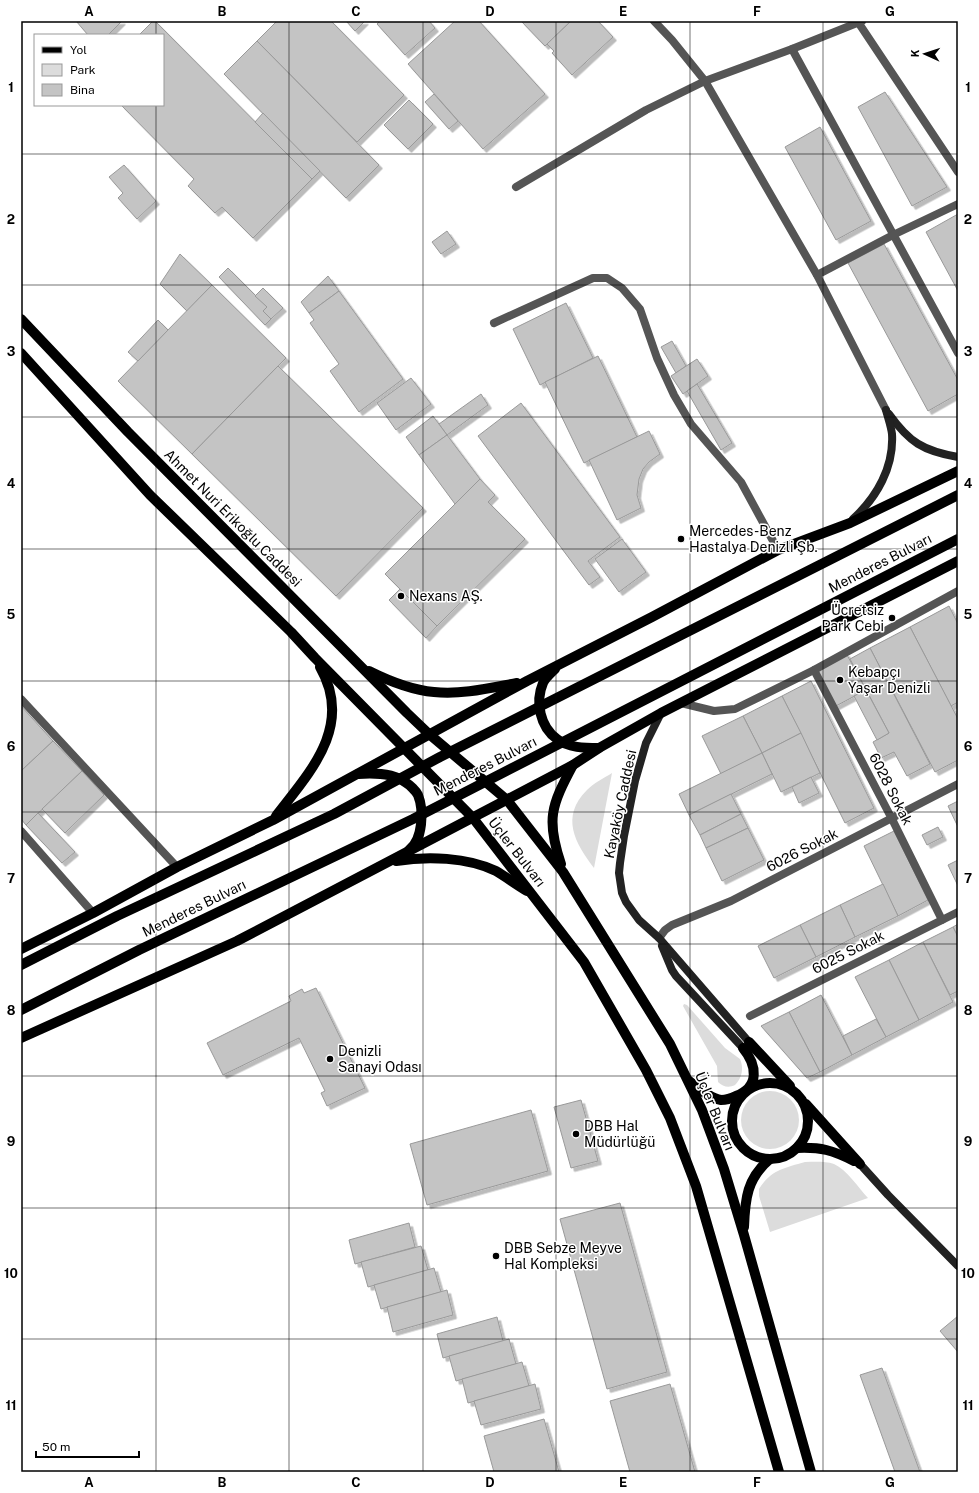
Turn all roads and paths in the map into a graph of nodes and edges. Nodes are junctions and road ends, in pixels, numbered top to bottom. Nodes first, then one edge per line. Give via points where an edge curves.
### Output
1 (654, 21) edge
2 (860, 22) edge
3 (792, 49) junction
4 (705, 81) junction
5 (958, 172) edge
6 (516, 187) dead end
7 (958, 204) edge
8 (893, 235) junction
9 (817, 275) junction
10 (21, 319) edge
11 (494, 323) dead end
12 (958, 353) edge
13 (21, 354) edge
14 (886, 410) junction
15 (958, 457) edge
16 (958, 471) edge
17 (958, 494) edge
18 (850, 523) junction
19 (958, 538) edge
20 (778, 550) junction
21 (958, 561) edge
22 (958, 591) edge
23 (315, 658) junction
24 (557, 666) junction
25 (362, 667) junction
26 (814, 670) junction
27 (527, 681) junction
28 (21, 699) edge
29 (681, 703) junction
30 (661, 713) junction
31 (429, 734) junction
32 (404, 747) junction
33 (599, 748) junction
34 (572, 765) junction
35 (355, 774) junction
36 (958, 784) edge
37 (507, 800) junction
38 (473, 818) junction
39 (892, 819) junction
40 (273, 820) junction
41 (21, 831) edge
42 (389, 863) junction
43 (177, 867) junction
44 (563, 872) junction
45 (533, 895) junction
46 (958, 912) edge
47 (93, 914) junction
48 (942, 920) junction
49 (659, 938) junction
50 (21, 950) edge
51 (21, 965) edge
52 (21, 1010) edge
53 (750, 1016) dead end
54 (21, 1038) edge
55 (746, 1045) junction
56 (689, 1082) junction
57 (747, 1089) junction
58 (800, 1097) junction
59 (797, 1148) junction
60 (770, 1159) junction
61 (860, 1164) junction
62 (744, 1235) junction
63 (958, 1266) edge
64 (779, 1472) edge
65 (811, 1472) edge

1 - 4 street
2 - 3 street
2 - 5 street
3 - 4 street
3 - 8 street
4 - 6 street via 646,110
4 - 9 street
7 - 8 street
8 - 9 street
8 - 12 street
9 - 14 street
10 - 25 main road, Ahmet Nuri Erikoğlu Caddesi via 128,432
11 - 20 street via 594,278 607,278 622,288 640,309 657,358 691,424 741,482
13 - 23 main road via 150,495
14 - 15 street via 910,439 926,448
14 - 18 street via 892,433 890,462 881,484 864,510
16 - 18 main road
17 - 51 main road, Menderes Bulvarı via 440,757 334,814 117,916
18 - 20 main road
19 - 52 main road, Menderes Bulvarı via 426,812 139,950
20 - 24 main road
21 - 29 main road
22 - 26 street
23 - 32 main road
23 - 40 main road via 323,672 331,697 328,739 320,756
24 - 27 main road
24 - 33 main road via 544,682 539,697 541,716 546,729 557,740 569,745
25 - 27 main road via 403,685 434,692 452,693
25 - 31 main road, Ahmet Nuri Erikoğlu Caddesi
26 - 29 street via 735,709 714,711
26 - 39 street, 6028 Sokak
27 - 31 main road
28 - 43 street
29 - 30 main road
30 - 33 main road
30 - 49 street, Kayaköy Caddesi via 640,759 625,829 619,873 626,902 639,920
31 - 32 main road
31 - 37 main road, Üçler Bulvarı
32 - 35 main road
32 - 38 main road, Üçler Bulvarı
33 - 34 main road
34 - 37 main road
34 - 44 main road via 555,801 552,821 554,845
35 - 40 main road
35 - 42 main road via 380,774 404,781 418,795 422,817 420,832 412,847
36 - 39 street, 6026 Sokak
37 - 38 main road
37 - 44 main road, Üçler Bulvarı
38 - 42 main road
38 - 45 main road, Üçler Bulvarı
39 - 48 street, 6028 Sokak
39 - 49 street, 6026 Sokak via 731,901 672,925
40 - 43 main road
41 - 47 street
42 - 45 main road via 415,858 438,858 470,863 495,871
42 - 54 main road via 237,941
43 - 47 main road
44 - 56 main road, Üçler Bulvarı via 670,1044
45 - 64 main road, Üçler Bulvarı via 584,962 646,1070 670,1118 700,1198
46 - 48 street, 6025 Sokak
47 - 50 main road
48 - 53 street, 6025 Sokak
49 - 55 street, Kayaköy Caddesi via 676,976
55 - 57 main road via 754,1069 754,1079
55 - 58 main road
56 - 57 main road via 704,1093 722,1100 735,1097
56 - 62 main road, Üçler Bulvarı via 724,1170
57 - 58 main road via 772,1082 785,1085
57 - 60 main road via 732,1111 735,1138 742,1148 752,1155
58 - 59 main road via 808,1115 808,1127 804,1139
58 - 61 main road
59 - 60 main road via 787,1156
59 - 61 main road via 836,1152
60 - 62 main road via 754,1176 749,1188 744,1210
61 - 63 street
62 - 65 main road, Üçler Bulvarı

